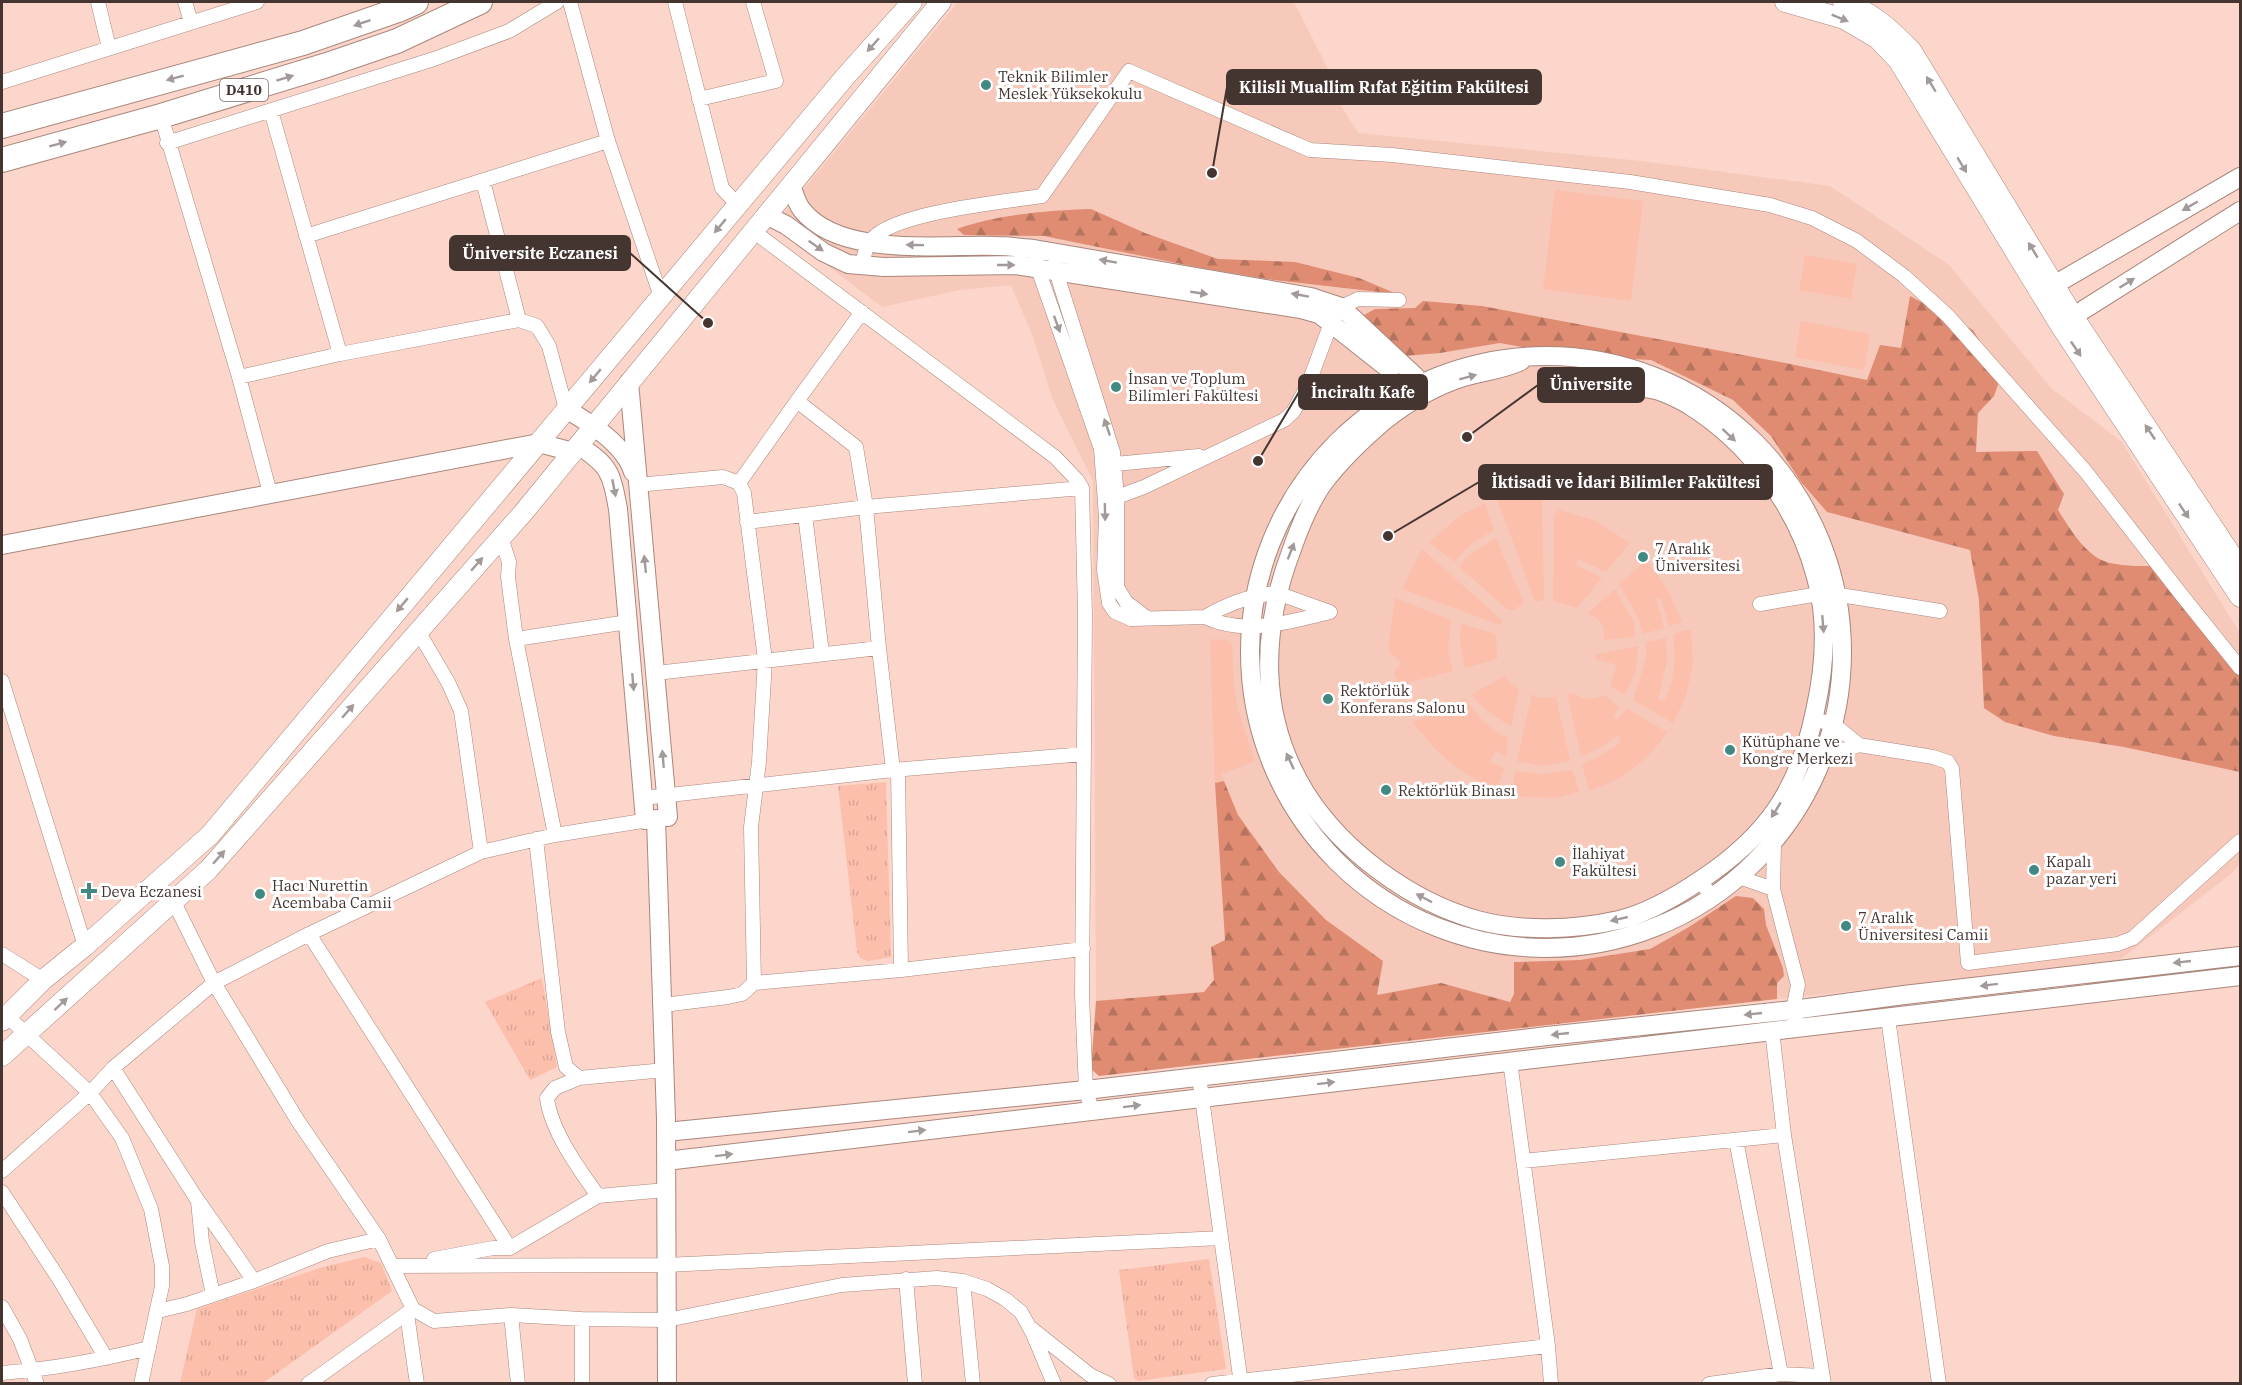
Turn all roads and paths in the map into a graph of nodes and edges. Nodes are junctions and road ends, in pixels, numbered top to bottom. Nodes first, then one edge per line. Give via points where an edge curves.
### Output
1 (98, 2) edge
2 (185, 2) edge
3 (257, 2) edge
4 (416, 2) edge
5 (480, 2) edge
6 (557, 2) edge
7 (570, 2) edge
8 (675, 2) edge
9 (912, 2) edge
10 (942, 2) edge
11 (1785, 2) edge
12 (1843, 2) edge
13 (757, 3) edge
14 (191, 22) junction
15 (109, 48) junction
16 (2, 82) edge
17 (699, 99) junction
18 (271, 111) junction
19 (161, 116) junction
20 (2, 126) edge
21 (608, 141) junction
22 (167, 143) junction
23 (2, 160) edge
24 (2241, 177) edge
25 (483, 181) junction
26 (791, 185) junction
27 (738, 205) junction
28 (2241, 211) edge
29 (766, 215) junction
30 (753, 231) junction
31 (306, 236) junction
32 (870, 242) junction
33 (1034, 249) junction
34 (1053, 252) junction
35 (861, 265) junction
36 (1046, 270) junction
37 (2047, 289) junction
38 (661, 297) junction
39 (1399, 300) dead end
40 (1341, 307) junction
41 (862, 312) junction
42 (519, 320) junction
43 (2066, 320) junction
44 (1331, 323) junction
45 (340, 354) junction
46 (1521, 361) junction
47 (239, 377) junction
48 (1410, 380) junction
49 (629, 382) junction
50 (1421, 396) junction
51 (797, 401) junction
52 (566, 409) junction
53 (594, 425) junction
54 (539, 443) junction
55 (575, 449) junction
56 (1207, 456) junction
57 (1115, 464) junction
58 (739, 483) junction
59 (637, 485) junction
60 (1082, 488) junction
61 (270, 494) junction
62 (1117, 497) junction
63 (866, 507) junction
64 (805, 515) junction
65 (747, 522) junction
66 (501, 537) junction
67 (2, 545) edge
68 (2241, 568) edge
69 (1277, 593) junction
70 (1827, 594) junction
71 (1256, 595) junction
72 (2241, 597) edge
73 (1760, 604) dead end
74 (1940, 611) dead end
75 (1205, 617) junction
76 (1147, 618) junction
77 (628, 622) junction
78 (1252, 626) junction
79 (1271, 627) junction
80 (418, 631) junction
81 (516, 639) junction
82 (879, 648) junction
83 (822, 653) junction
84 (765, 660) junction
85 (2241, 668) edge
86 (656, 673) junction
87 (2, 681) edge
88 (1813, 720) junction
89 (1832, 723) junction
90 (1859, 745) junction
91 (1805, 752) junction
92 (1084, 754) junction
93 (1823, 757) junction
94 (896, 771) junction
95 (756, 786) junction
96 (667, 796) junction
97 (643, 798) junction
98 (657, 819) junction
99 (555, 836) junction
100 (536, 839) junction
101 (2241, 841) edge
102 (1774, 844) junction
103 (481, 852) junction
104 (1739, 877) junction
105 (1700, 880) junction
106 (1773, 889) junction
107 (1711, 896) junction
108 (173, 900) junction
109 (309, 934) junction
110 (85, 946) junction
111 (1083, 950) junction
112 (2, 954) edge
113 (2241, 956) edge
114 (901, 970) junction
115 (2241, 976) edge
116 (43, 980) junction
117 (214, 983) junction
118 (753, 983) junction
119 (663, 1005) junction
120 (3, 1017) edge
121 (1888, 1018) junction
122 (1795, 1019) junction
123 (1772, 1030) junction
124 (11, 1043) edge
125 (1510, 1061) junction
126 (113, 1068) junction
127 (665, 1070) junction
128 (1199, 1076) junction
129 (579, 1078) junction
130 (1086, 1090) junction
131 (90, 1093) junction
132 (1203, 1097) junction
133 (1092, 1111) junction
134 (666, 1132) junction
135 (1784, 1135) junction
136 (1736, 1140) junction
137 (666, 1161) junction
138 (1522, 1161) junction
139 (2, 1172) edge
140 (666, 1190) junction
141 (2, 1192) edge
142 (598, 1196) junction
143 (198, 1201) junction
144 (1221, 1238) junction
145 (379, 1239) junction
146 (510, 1248) junction
147 (666, 1265) junction
148 (392, 1266) junction
149 (906, 1279) junction
150 (254, 1281) junction
151 (963, 1281) junction
152 (213, 1295) junction
153 (2, 1307) edge
154 (158, 1311) junction
155 (410, 1311) junction
156 (512, 1315) junction
157 (582, 1319) junction
158 (667, 1320) junction
159 (1029, 1327) junction
160 (1548, 1346) junction
161 (149, 1348) junction
162 (106, 1358) junction
163 (2, 1373) edge
164 (1781, 1374) junction
165 (35, 1377) edge
166 (1823, 1380) edge
167 (1240, 1382) edge
168 (141, 1383) edge
169 (308, 1383) edge
170 (417, 1383) edge
171 (518, 1383) edge
172 (582, 1383) edge
173 (667, 1383) edge
174 (915, 1383) edge
175 (973, 1383) edge
176 (1054, 1383) edge
177 (1108, 1383) edge
178 (1212, 1383) edge
179 (1551, 1383) edge
180 (1709, 1383) edge
181 (1939, 1383) edge

1 - 15 street
2 - 14 street
3 - 14 street
4 -> 20 highway, D410 via 303,43
19 -> 5 highway, D410 via 397,41
6 - 18 street via 509,31
7 - 21 street
8 - 17 street
9 -> 27 main road
10 - 26 main road
11 -> 37 main road via 1844,19 1878,39 1898,60
37 -> 12 main road via 1911,50 1888,27
13 - 17 street via 776,81
14 - 15 street
15 - 16 street
17 - 27 street via 722,188
18 - 22 street
18 - 31 street
19 - 22 street
23 -> 19 highway, D410
21 - 25 street
21 - 38 street
22 - 47 street
24 -> 37 street
25 - 31 street
25 - 42 street
26 - 29 main road
26 - 32 street via 800,209 819,225 829,232
27 -> 38 main road
43 -> 28 street
29 - 30 main road
29 -> 35 street via 824,252 848,264
30 - 41 street
30 - 49 main road
31 - 45 street
33 -> 32 street
32 - 35 street
32 - 85 street via 888,228 912,219 1042,196 1130,71 1310,150 1392,155 1630,182 1770,205 1812,218 1857,241 1948,316 2086,472
33 - 34 street
33 - 36 street
34 - 36 street
40 -> 34 street via 1311,297
35 -> 36 street via 1015,265
36 -> 44 street via 1301,309 1319,314
57 -> 36 street via 1110,436
36 -> 76 street via 1101,450 1106,518 1104,570 1109,603 1125,618
37 - 43 main road
38 -> 52 main road
39 - 40 street via 1358,299
40 - 44 street
40 - 48 street
41 - 51 street
41 - 60 street via 1055,457
42 - 45 street
42 - 52 street via 537,326 549,346
68 -> 43 main road
43 -> 72 main road
44 - 48 street
44 - 56 street via 1308,385 1293,412 1284,420
45 - 47 street
46 - 48 street via 1503,354 1485,355 1445,363
50 -> 46 street via 1467,376
46 - 70 street via 1604,371 1621,369 1658,377 1703,398 1726,415 1756,441 1804,510 1824,555
47 - 61 street
48 - 50 street
48 - 71 street via 1352,425 1314,469 1287,514
49 - 53 main road
49 - 59 street
69 -> 50 street via 1300,525 1324,483 1367,436
51 - 58 street
51 - 63 street via 856,447
52 - 53 street
52 - 54 main road
53 - 55 main road
53 - 59 street via 630,462
54 - 55 street
54 - 61 street
54 -> 110 main road via 210,835
55 - 66 main road
55 -> 77 street via 599,459 611,476 618,509
56 - 57 street
56 - 62 street
57 - 62 street
58 - 59 street via 723,477
58 - 65 street
86 -> 59 street
60 - 63 street
60 - 92 street
61 - 67 street
62 - 76 street via 1117,587 1126,602
63 - 64 street
63 - 82 street
64 - 65 street
64 - 83 street
65 - 84 street
80 -> 66 main road
66 - 81 street via 509,562
69 - 71 street
69 - 79 street
69 - 79 street via 1330,612
70 - 73 street
70 - 74 street
70 -> 88 street via 1821,677
70 - 89 street via 1840,648
71 - 75 street
71 - 78 street
75 - 76 street
75 - 78 street via 1217,623
77 - 81 street
77 -> 97 street
78 - 79 street
78 - 107 street via 1255,702 1263,738 1284,792 1322,847 1383,900 1418,919 1488,942 1563,947 1636,933 1688,912
105 -> 79 street via 1627,917 1548,928 1478,920 1406,888 1354,849 1305,791 1288,756 1272,701 1268,661
80 - 103 street via 461,711
108 -> 80 main road via 208,870
81 - 99 street
82 - 83 street
82 - 94 street
83 - 84 street
84 - 86 street
84 - 95 street
96 -> 86 street
87 - 110 street
88 - 89 street
88 - 91 street
89 - 90 street
89 - 93 street
90 - 93 street
90 - 101 street via 1933,757 1948,762 1952,769 1968,963 2118,944 2133,938
91 - 93 street
91 -> 105 street via 1769,822 1744,848
92 - 94 street
92 - 111 street
93 - 102 street via 1809,792
94 - 95 street
94 - 114 street
95 - 96 street
95 - 118 street via 751,827
96 - 97 street
96 - 98 street
97 - 98 street
98 - 99 street
98 - 119 street
99 - 100 street
100 - 103 street
100 - 129 street via 558,1032 566,1067
102 - 104 street
102 - 106 street
103 - 109 street
104 - 106 street
104 - 107 street
105 - 107 street
106 - 122 street via 1798,985
108 - 117 street
124 -> 108 main road
109 - 117 street
109 - 146 street
110 - 116 main road
111 - 114 street
111 - 130 street
112 - 116 street
113 -> 122 street via 1904,995
114 - 118 street
115 - 121 street
116 - 120 main road
117 - 126 street
117 - 145 street via 298,1121
118 - 119 street via 742,994 728,998
119 - 127 street
120 - 124 street
121 - 122 street
121 - 181 street
122 - 123 street
122 -> 128 street via 1547,1035
123 - 125 street
123 - 135 street
124 - 131 street
132 -> 125 street
125 - 138 street
126 - 131 street
126 - 143 street
127 - 129 street
127 - 134 street
128 - 130 street
128 - 132 street
129 - 142 street via 555,1088 547,1098 548,1108 562,1139
130 - 133 street
130 - 134 street
131 - 139 street
131 - 154 street via 122,1138 151,1209 162,1266
133 -> 132 street
132 - 144 street
137 -> 133 street
134 - 137 street
135 - 136 street
135 - 166 street
136 - 138 street
136 - 164 street
137 - 140 street
138 - 160 street
140 - 142 street
140 - 147 street
141 - 162 street
142 - 146 street
143 - 150 street
143 - 152 street
144 - 147 street
144 - 167 street
145 - 148 street
145 - 150 street via 328,1251
146 - 148 street
147 - 148 street
147 - 158 street
148 - 155 street
149 - 151 street
149 - 158 street via 842,1285
149 - 174 street
150 - 152 street
151 - 159 street via 1005,1299 1021,1312
151 - 175 street
152 - 154 street
153 - 165 street
154 - 161 street
155 - 156 street via 434,1321
155 - 169 street
155 - 170 street
156 - 157 street
156 - 171 street
157 - 158 street
157 - 172 street
158 - 173 street
159 - 176 street
159 - 177 street via 1090,1375
160 - 167 street
160 - 179 street
161 - 162 street
161 - 168 street
162 - 165 street
163 - 165 street
164 - 166 street
164 - 180 street
167 - 178 street

